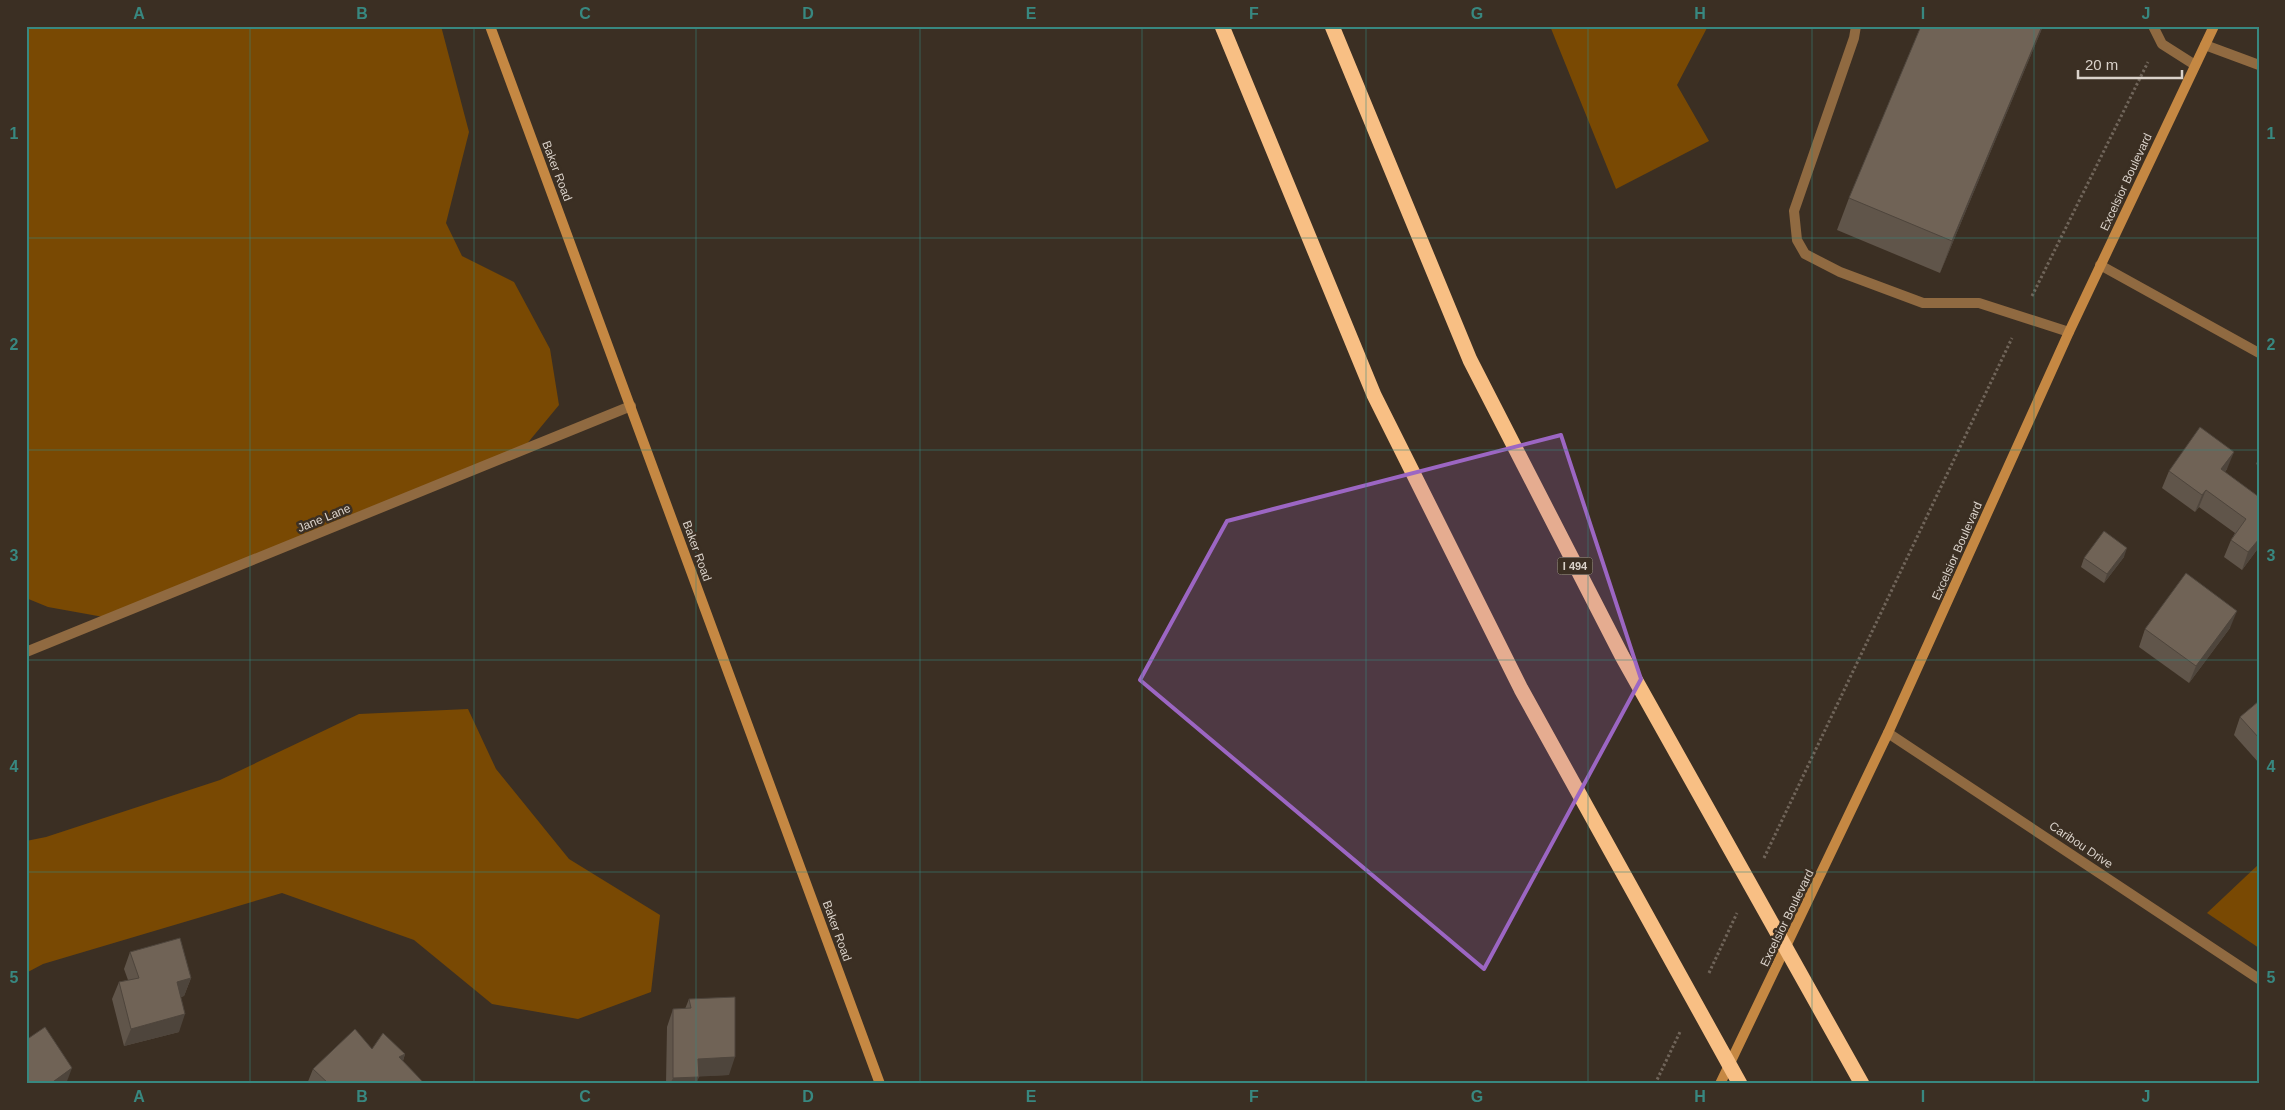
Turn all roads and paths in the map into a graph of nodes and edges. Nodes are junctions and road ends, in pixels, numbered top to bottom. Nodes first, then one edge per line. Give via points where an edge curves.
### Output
1 (490, 26) edge
2 (1222, 26) edge
3 (1332, 26) edge
4 (1856, 26) edge
5 (2153, 26) edge
6 (2214, 26) edge
7 (2159, 38) junction
8 (2205, 44) junction
9 (2195, 65) junction
10 (2259, 65) edge
11 (2100, 265) junction
12 (2022, 316) junction
13 (2069, 332) junction
14 (2259, 353) edge
15 (631, 406) junction
16 (26, 652) edge
17 (1888, 733) junction
18 (1763, 860) dead end
19 (1741, 905) dead end
20 (1707, 976) dead end
21 (2259, 979) edge
22 (1685, 1021) dead end
23 (880, 1084) edge
24 (1655, 1084) edge
25 (1720, 1084) edge
26 (1740, 1084) edge
27 (1862, 1084) edge

1 - 15 main road, Baker Road
2 - 26 highway via 1374,395 1522,689
3 - 27 highway, I 494 via 1470,360 1622,656
4 - 12 street via 1794,210 1797,240 1805,254 1840,272 1923,303 1979,303
5 - 7 street
6 - 8 main road, Excelsior Boulevard
7 - 9 street via 2162,44
7 - 12 path
8 - 9 main road, Excelsior Boulevard
8 - 10 street
9 - 11 main road, Excelsior Boulevard
11 - 13 main road, Excelsior Boulevard
11 - 14 street
12 - 13 street
12 - 18 path
13 - 17 main road, Excelsior Boulevard
15 - 16 street, Jane Lane
15 - 23 main road, Baker Road
17 - 21 street, Caribou Drive
17 - 25 main road, Excelsior Boulevard
19 - 20 path
22 - 24 path

